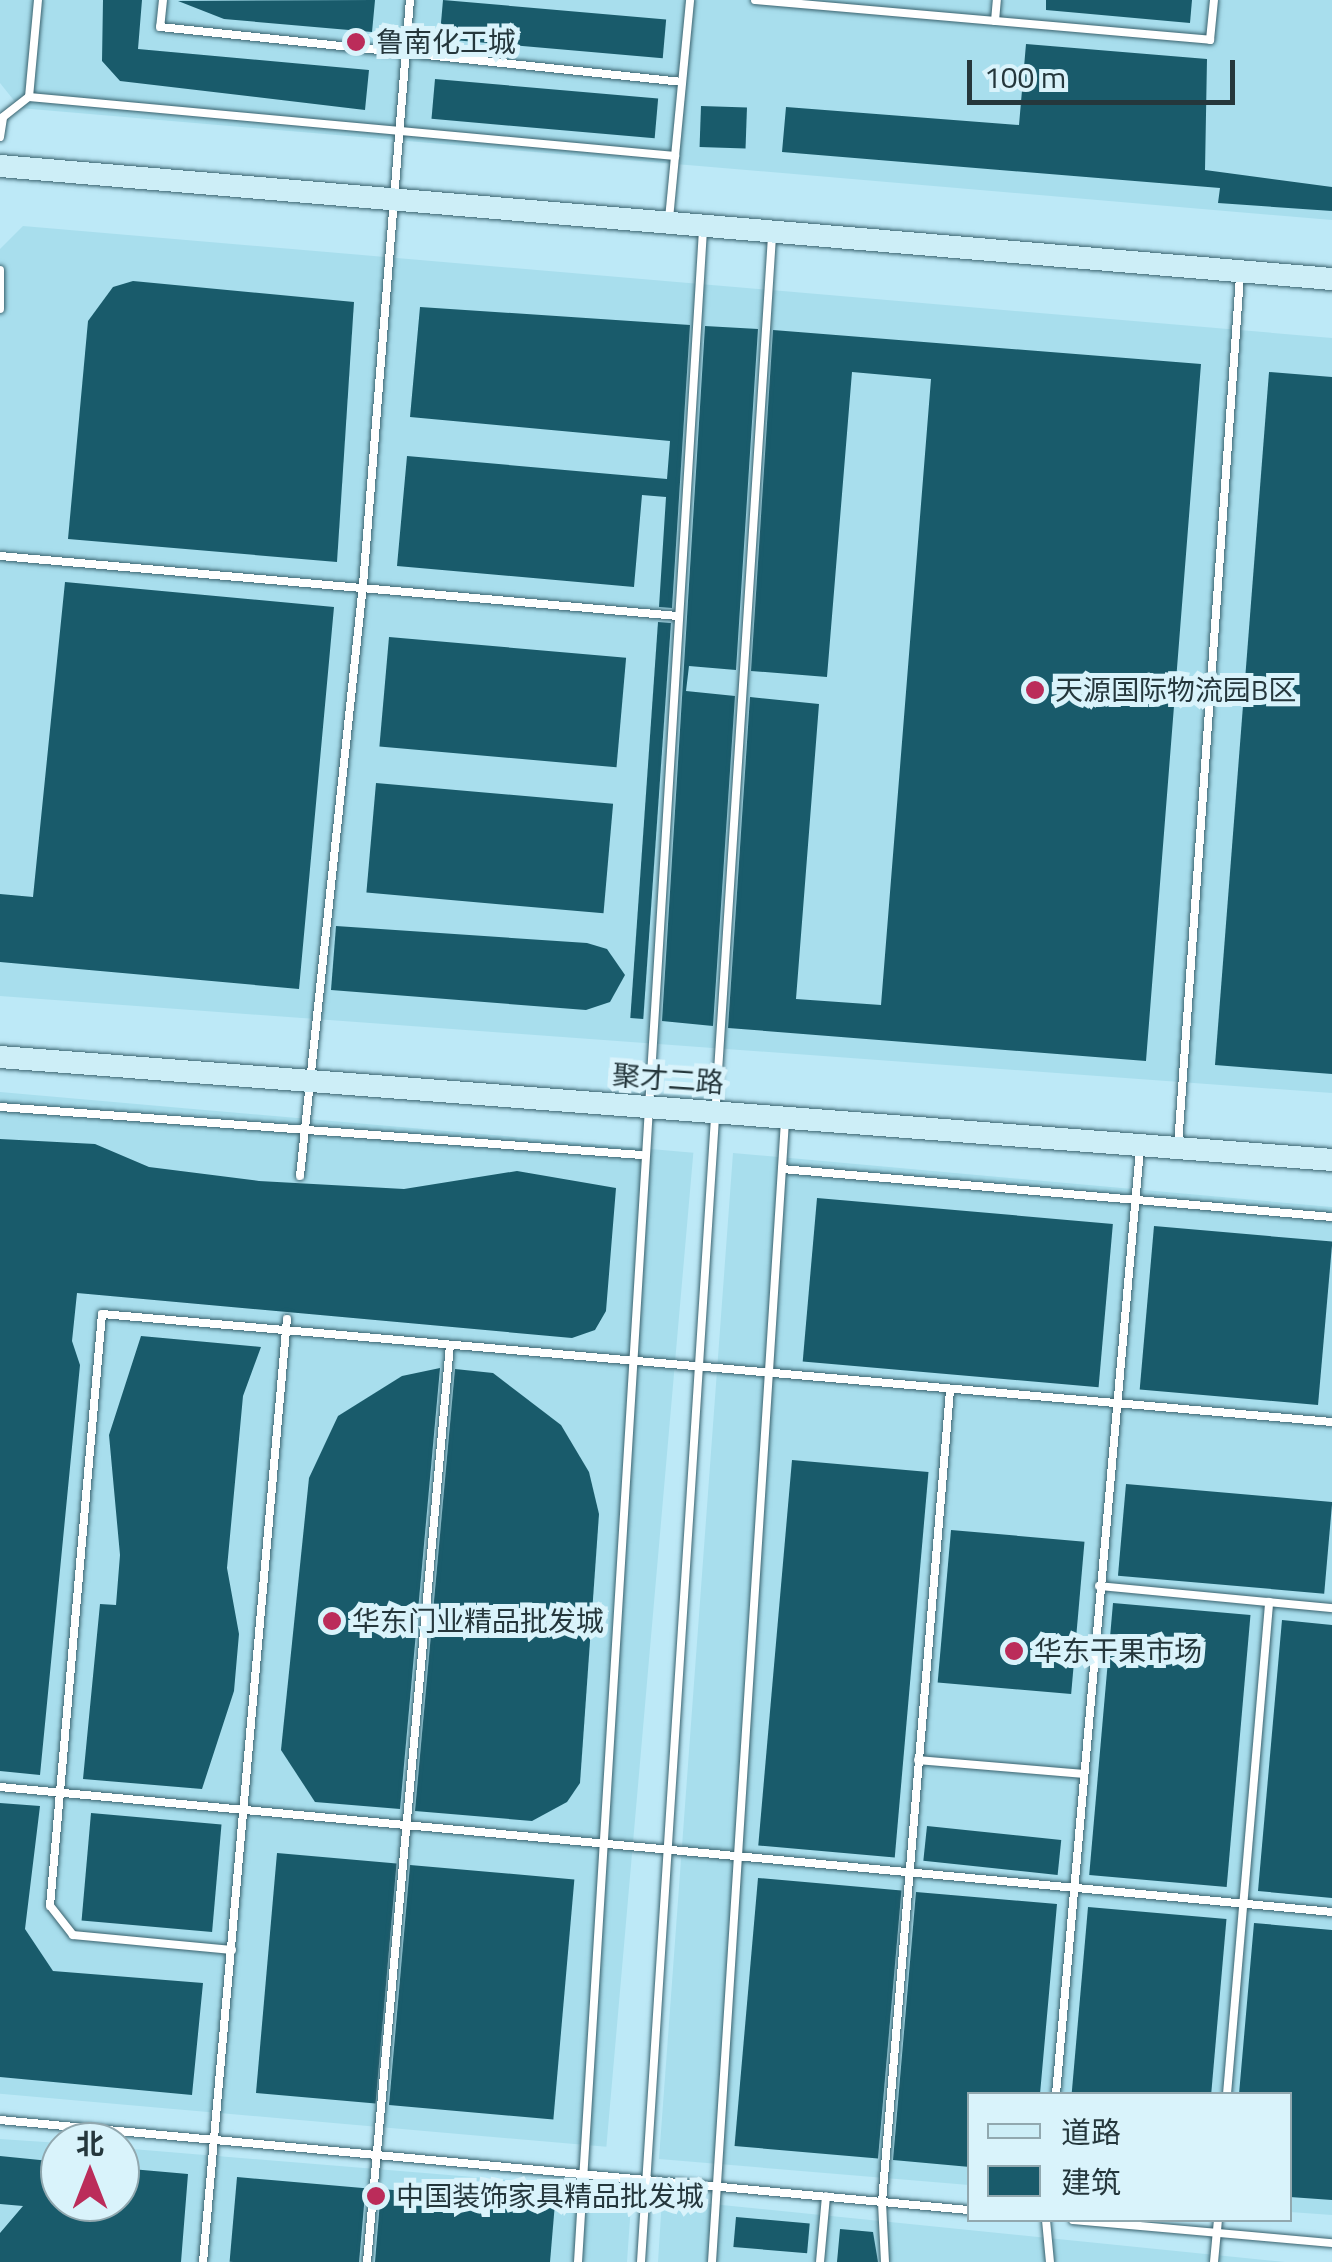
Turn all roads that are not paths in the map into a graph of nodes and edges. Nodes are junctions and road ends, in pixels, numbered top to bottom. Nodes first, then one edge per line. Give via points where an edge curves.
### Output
1 (38, 0) edge
2 (163, 0) edge
3 (410, 0) edge
4 (690, 0) edge
5 (755, 0) edge
6 (997, 0) edge
7 (1214, 0) edge
8 (995, 21) junction
9 (406, 55) junction
10 (682, 82) junction
11 (29, 97) junction
12 (400, 129) junction
13 (0, 137) edge
14 (675, 156) junction
15 (0, 166) edge
16 (393, 199) junction
17 (669, 223) junction
18 (704, 226) junction
19 (772, 232) junction
20 (0, 270) edge
21 (1241, 272) junction
22 (1332, 280) edge
23 (0, 309) edge
24 (0, 556) edge
25 (363, 585) junction
26 (677, 616) junction
27 (0, 1058) edge
28 (308, 1081) junction
29 (0, 1107) edge
30 (644, 1107) junction
31 (714, 1113) junction
32 (785, 1118) junction
33 (304, 1129) junction
34 (1140, 1146) junction
35 (1178, 1148) junction
36 (641, 1154) junction
37 (1332, 1160) edge
38 (782, 1169) junction
39 (300, 1176) dead end
40 (1136, 1200) junction
41 (1332, 1217) edge
42 (287, 1324) junction
43 (450, 1345) junction
44 (628, 1364) junction
45 (697, 1370) junction
46 (768, 1376) junction
47 (950, 1391) junction
48 (1119, 1405) junction
49 (1332, 1422) edge
50 (1098, 1586) junction
51 (1268, 1602) junction
52 (1332, 1608) edge
53 (918, 1760) junction
54 (1084, 1774) junction
55 (0, 1787) edge
56 (61, 1793) junction
57 (246, 1809) junction
58 (405, 1824) junction
59 (602, 1842) junction
60 (667, 1848) junction
61 (736, 1855) junction
62 (908, 1871) junction
63 (1074, 1888) junction
64 (1242, 1904) junction
65 (1332, 1912) edge
66 (232, 1950) junction
67 (1056, 2092) edge
68 (1227, 2092) edge
69 (0, 2120) edge
70 (216, 2140) junction
71 (375, 2155) junction
72 (584, 2174) junction
73 (646, 2180) junction
74 (716, 2186) junction
75 (826, 2196) junction
76 (882, 2202) junction
77 (967, 2210) edge
78 (1046, 2222) edge
79 (1096, 2222) edge
80 (1218, 2222) edge
81 (1217, 2233) junction
82 (1332, 2243) edge
83 (203, 2262) edge
84 (367, 2262) edge
85 (578, 2262) edge
86 (641, 2262) edge
87 (712, 2262) edge
88 (820, 2262) edge
89 (885, 2262) edge
90 (1050, 2262) edge
91 (1214, 2262) edge

1 - 11 lane
2 - 9 lane via 160,28
3 - 9 lane
4 - 10 lane
5 - 8 lane
6 - 8 lane
7 - 8 lane via 1210,40
9 - 10 lane
9 - 12 lane
10 - 14 lane
11 - 12 lane
11 - 13 lane via 3,116
12 - 14 lane
12 - 16 lane
14 - 17 lane
15 - 16 street
16 - 17 street
16 - 25 lane
17 - 18 street
18 - 19 street
18 - 26 lane
19 - 21 street
19 - 31 lane
20 - 23 lane
21 - 22 street
21 - 35 lane
24 - 25 lane
25 - 26 lane
25 - 28 lane
26 - 30 lane
27 - 28 street, 聚才二路
28 - 30 street, 聚才二路
28 - 33 lane
29 - 33 lane
30 - 31 street, 聚才二路
30 - 36 lane
31 - 32 street, 聚才二路
31 - 45 lane
32 - 34 street, 聚才二路
32 - 38 lane
33 - 36 lane
33 - 39 lane
34 - 35 street, 聚才二路
34 - 40 lane
35 - 37 street, 聚才二路
36 - 44 lane
38 - 40 lane
38 - 46 lane
40 - 41 lane
40 - 48 lane
42 - 43 lane
42 - 56 lane via 102,1314
42 - 57 lane
43 - 44 lane
43 - 58 lane
44 - 45 lane
44 - 59 lane
45 - 46 lane
45 - 60 lane
46 - 47 lane
46 - 61 lane
47 - 48 lane
47 - 53 lane
48 - 49 lane
48 - 50 lane
50 - 51 lane
50 - 54 lane
51 - 52 lane
51 - 64 lane
53 - 54 lane
53 - 62 lane
54 - 63 lane
55 - 56 lane
56 - 57 lane
56 - 66 lane via 50,1906 73,1935
57 - 58 lane
57 - 66 lane
58 - 59 lane
58 - 71 lane
59 - 60 lane
59 - 72 lane
60 - 61 lane
60 - 73 lane
61 - 62 lane
61 - 74 lane
62 - 63 lane
62 - 76 lane
63 - 64 lane
63 - 67 lane
64 - 65 lane
64 - 68 lane
66 - 70 lane
69 - 70 lane
70 - 71 lane
70 - 83 lane
71 - 72 lane
71 - 84 lane
72 - 73 lane
72 - 85 lane
73 - 74 lane
73 - 86 lane
74 - 75 lane
74 - 87 lane
75 - 76 lane
75 - 88 lane
76 - 77 lane
76 - 89 lane
78 - 90 lane
79 - 81 lane
80 - 81 lane
81 - 82 lane
81 - 91 lane

